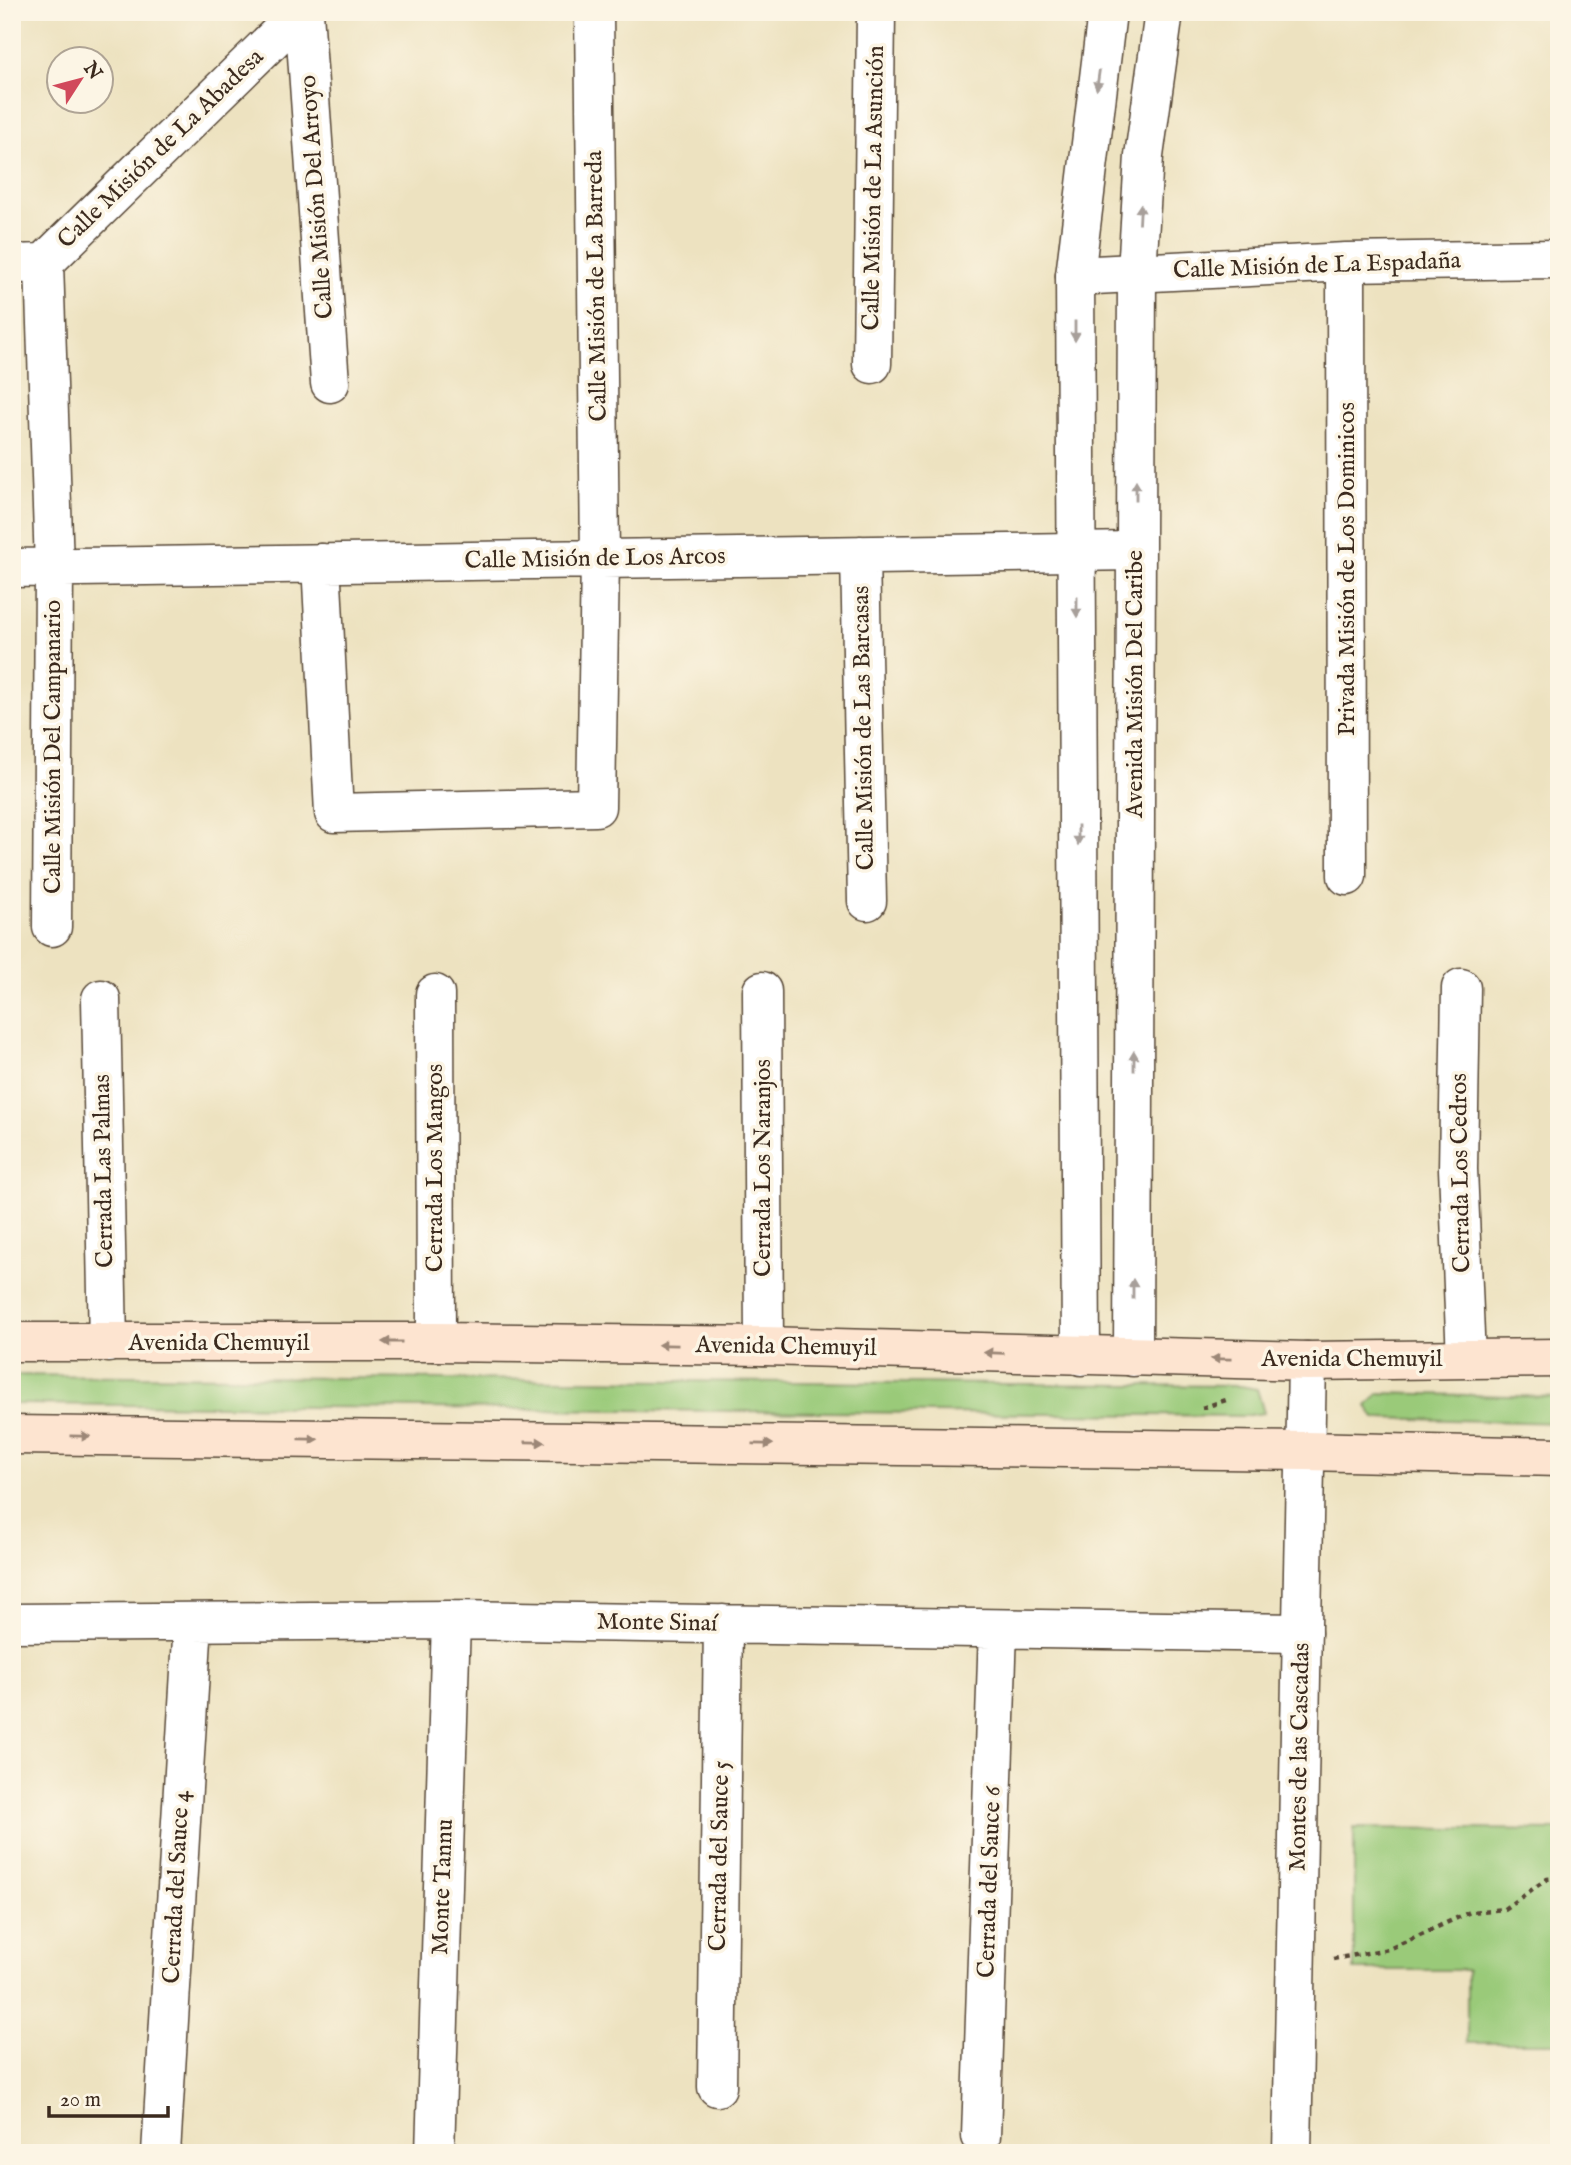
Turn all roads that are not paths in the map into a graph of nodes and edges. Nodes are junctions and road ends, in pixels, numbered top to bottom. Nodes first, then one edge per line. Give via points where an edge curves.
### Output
1 (303, 12) edge
2 (594, 12) edge
3 (876, 12) edge
4 (1107, 12) edge
5 (1164, 12) edge
6 (1559, 259) edge
7 (1346, 262) junction
8 (28, 263) edge
9 (1137, 272) junction
10 (1075, 276) junction
11 (872, 364) dead end
12 (330, 383) dead end
13 (1135, 551) junction
14 (1077, 552) junction
15 (860, 555) junction
16 (600, 559) junction
17 (321, 563) junction
18 (54, 567) junction
19 (12, 568) edge
20 (1347, 876) dead end
21 (867, 901) dead end
22 (52, 927) dead end
23 (1461, 988) dead end
24 (762, 991) dead end
25 (435, 994) dead end
26 (101, 999) dead end
27 (12, 1342) edge
28 (436, 1342) junction
29 (108, 1343) junction
30 (764, 1346) junction
31 (1081, 1356) junction
32 (1133, 1357) junction
33 (1466, 1358) junction
34 (1559, 1358) edge
35 (1307, 1361) junction
36 (12, 1435) edge
37 (1306, 1451) junction
38 (1559, 1457) edge
39 (451, 1620) junction
40 (12, 1622) edge
41 (193, 1622) junction
42 (723, 1625) junction
43 (998, 1629) junction
44 (1302, 1633) junction
45 (717, 2087) dead end
46 (981, 2136) dead end
47 (161, 2153) edge
48 (435, 2153) edge
49 (1292, 2153) edge

1 - 8 street, Calle Misión de La Abadesa
1 - 12 street, Calle Misión Del Arroyo
2 - 16 street, Calle Misión de La Barreda
3 - 11 street, Calle Misión de La Asunción
4 -> 10 street
9 -> 5 street, Avenida Misión Del Caribe via 1144,156
6 - 7 street, Calle Misión de La Espadaña
7 - 9 street, Calle Misión de La Espadaña
7 - 20 street, Privada Misión de Los Dominicos
8 - 18 street, Calle Misión Del Campanario
9 - 10 street, Calle Misión de La Espadaña
13 -> 9 street, Avenida Misión Del Caribe
10 -> 14 street
13 - 14 street, Calle Misión de Los Arcos
32 -> 13 street, Avenida Misión Del Caribe
14 - 15 street, Calle Misión de Los Arcos
14 -> 31 street
15 - 16 street, Calle Misión de Los Arcos
15 - 21 street, Calle Misión de Las Barcasas
16 - 17 street, Calle Misión de Los Arcos
16 - 17 street, Calle Misión de La Barreda via 596,807 334,813
17 - 18 street, Calle Misión de Los Arcos
18 - 19 street, Calle Misión de Los Arcos
18 - 22 street, Calle Misión Del Campanario
23 - 33 street, Cerrada Los Cedros via 1458,1169
24 - 30 street, Cerrada Los Naranjos
25 - 28 street, Cerrada Los Mangos
26 - 29 street, Cerrada Las Palmas
27 - 29 main road, Avenida Chemuyil
28 -> 29 main road, Avenida Chemuyil
30 -> 28 main road, Avenida Chemuyil
31 -> 30 main road, Avenida Chemuyil
31 - 32 main road, Avenida Chemuyil
35 -> 32 main road, Avenida Chemuyil
33 - 34 main road, Avenida Chemuyil
33 - 35 main road, Avenida Chemuyil
35 - 37 street, Montes de las Cascadas
36 -> 37 main road
37 - 38 main road
37 - 44 street, Montes de las Cascadas
39 - 41 street, Monte Sinaí
39 - 42 street, Monte Sinaí
39 - 48 street, Monte Tannu
40 - 41 street, Monte Sinaí
41 - 47 street, Cerrada del Sauce 4
42 - 43 street, Monte Sinaí
42 - 45 street, Cerrada del Sauce 5
43 - 44 street, Monte Sinaí
43 - 46 street, Cerrada del Sauce 6
44 - 49 street, Montes de las Cascadas

